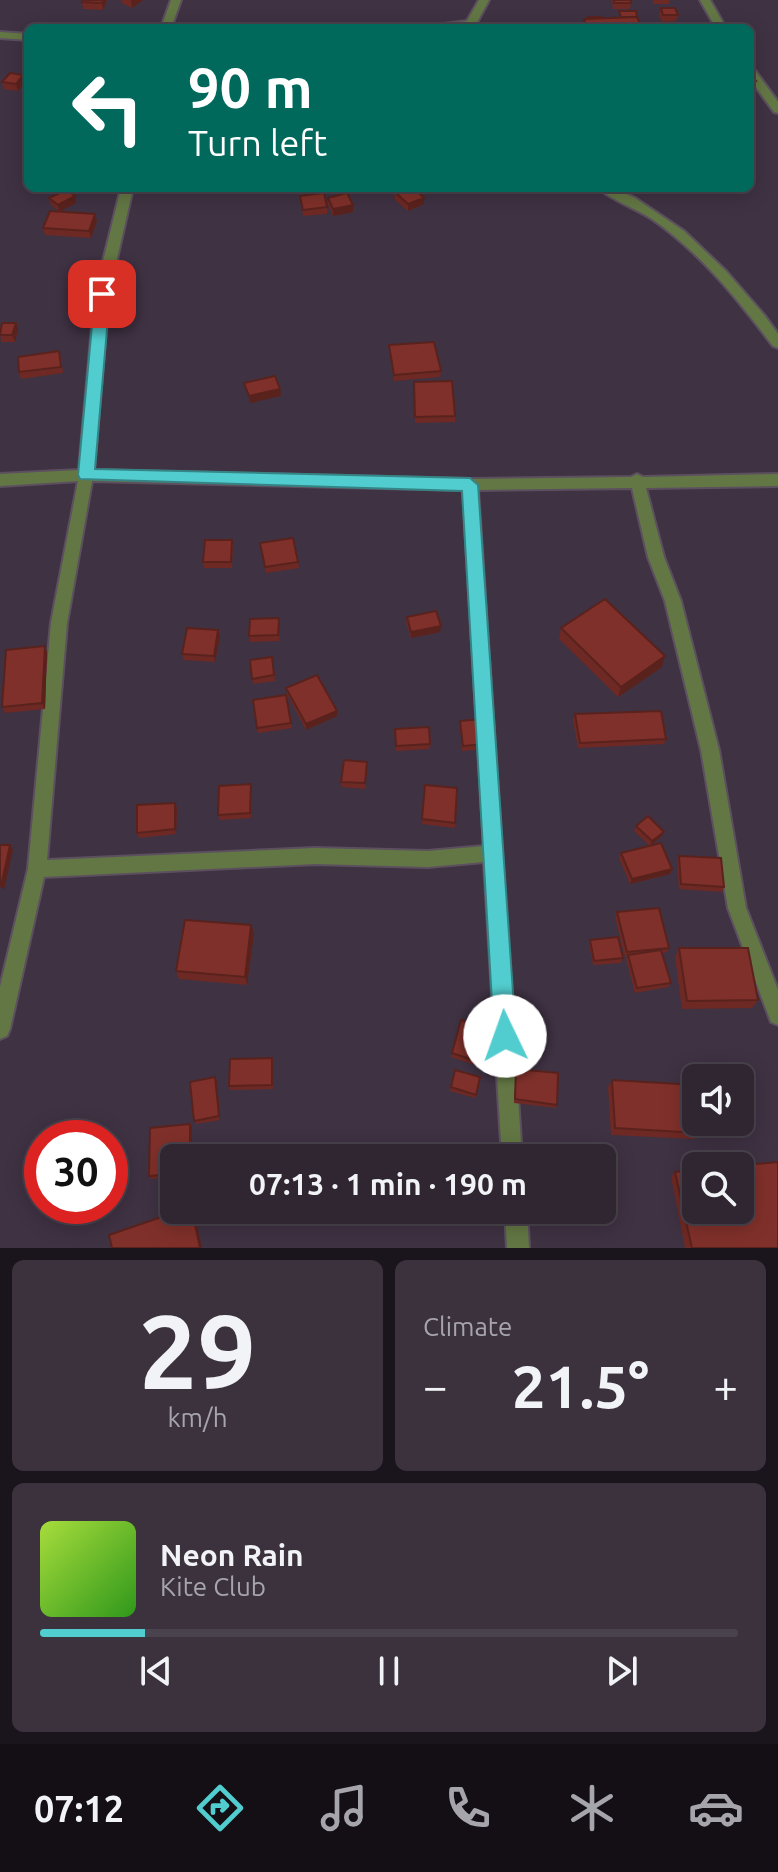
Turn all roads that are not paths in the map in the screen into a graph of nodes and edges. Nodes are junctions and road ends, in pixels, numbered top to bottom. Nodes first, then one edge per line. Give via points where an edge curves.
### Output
1 (176, 0) edge
2 (484, 0) edge
3 (705, 0) edge
4 (167, 24) edge
5 (471, 24) edge
6 (719, 24) edge
7 (0, 35) edge
8 (24, 37) edge
9 (754, 77) edge
10 (778, 110) edge
11 (126, 192) edge
12 (614, 192) edge
13 (778, 343) edge
14 (86, 475) junction
15 (0, 480) edge
16 (637, 480) junction
17 (778, 480) edge
18 (470, 485) junction
19 (494, 853) junction
20 (37, 869) junction
21 (778, 1015) edge
22 (0, 1029) edge
23 (511, 1144) edge
24 (517, 1224) edge
25 (518, 1248) edge

1 - 4 street
2 - 5 street
3 - 6 street
7 - 8 street
9 - 10 street
11 - 14 street via 102,294
12 - 13 street via 636,201 687,238
14 - 15 street
14 - 18 street
14 - 20 street via 59,623
16 - 17 street
16 - 18 street
16 - 21 street via 710,750 737,908
18 - 19 street
19 - 20 street
19 - 23 street
20 - 22 street
24 - 25 street

